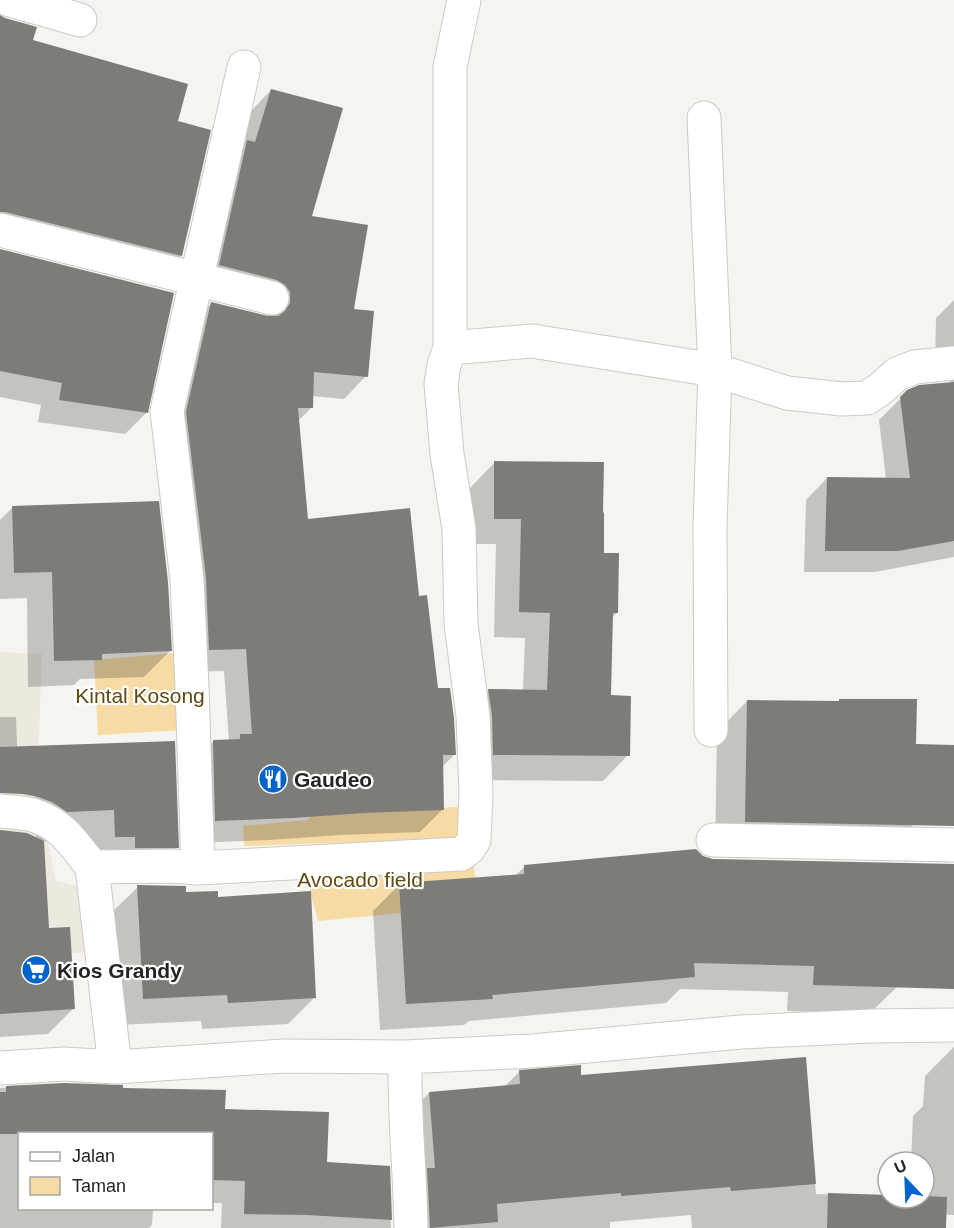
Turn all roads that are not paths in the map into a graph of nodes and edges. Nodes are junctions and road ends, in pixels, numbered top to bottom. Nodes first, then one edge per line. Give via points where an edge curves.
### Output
1 (10, 0) edge
2 (464, 0) edge
3 (80, 20) dead end
4 (244, 67) dead end
5 (704, 118) dead end
6 (0, 230) edge
7 (196, 279) junction
8 (272, 298) dead end
9 (450, 348) junction
10 (954, 363) edge
11 (715, 370) junction
12 (711, 730) dead end
13 (0, 811) edge
14 (713, 840) dead end
15 (954, 845) edge
16 (92, 867) junction
17 (198, 868) junction
18 (954, 1025) edge
19 (405, 1057) junction
20 (115, 1066) junction
21 (0, 1068) edge
22 (411, 1228) edge

1 - 3 street
2 - 9 street via 450,67
4 - 7 street
5 - 11 street
6 - 7 street
7 - 8 street
7 - 17 street via 167,411 187,580
9 - 11 street via 532,341
9 - 17 street via 441,384 459,529 460,624 473,716 474,840 461,854
10 - 11 street via 915,367 897,374 867,398 842,399 787,393
11 - 12 street via 710,526
13 - 16 street via 32,815 49,822 64,832
14 - 15 street
16 - 17 street
16 - 20 street
18 - 19 street via 741,1032 532,1051
19 - 20 street via 284,1056
19 - 22 street
20 - 21 street

